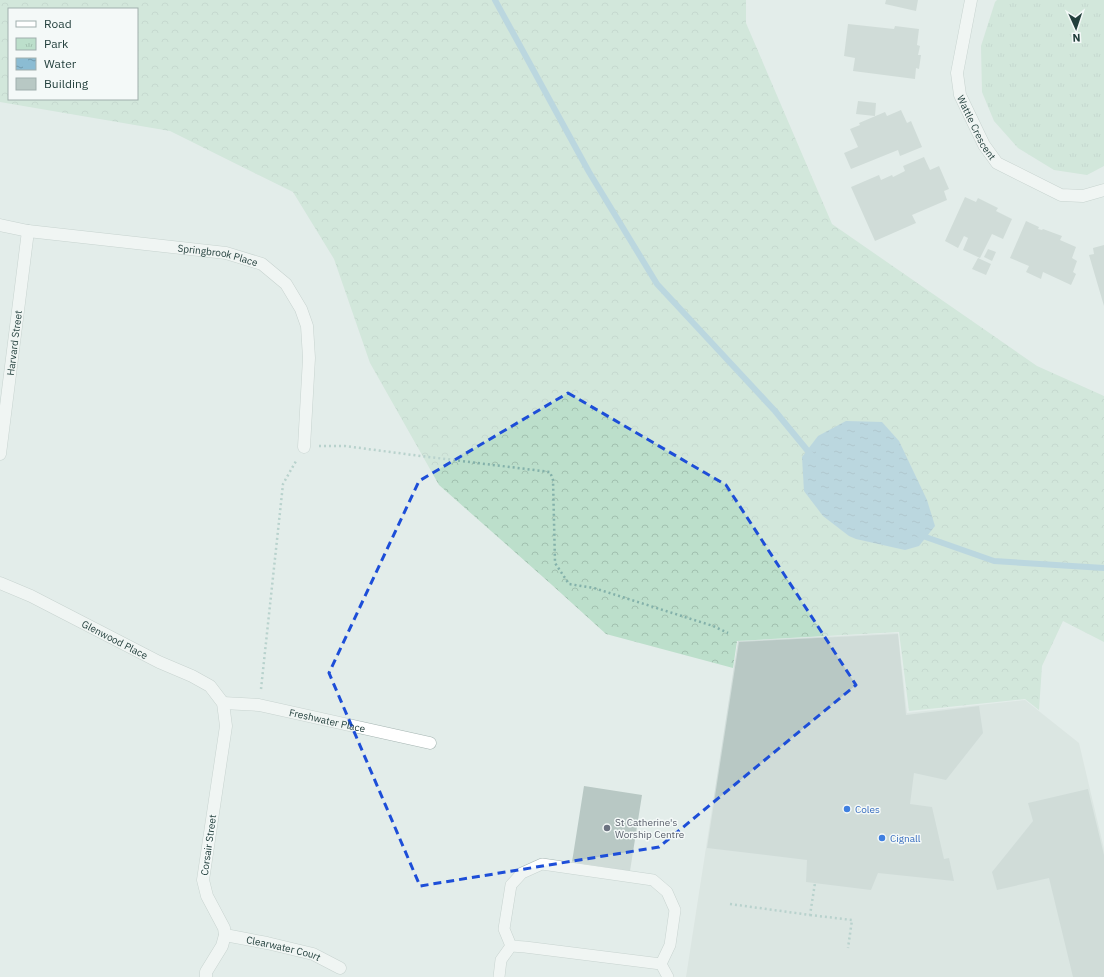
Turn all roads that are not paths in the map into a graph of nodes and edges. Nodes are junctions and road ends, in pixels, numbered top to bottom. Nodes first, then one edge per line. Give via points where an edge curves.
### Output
1 (971, 0) edge
2 (1104, 190) edge
3 (0, 224) edge
4 (28, 231) junction
5 (304, 447) road end
6 (0, 454) edge
7 (0, 583) edge
8 (223, 703) junction
9 (430, 743) dead end
10 (225, 935) junction
11 (511, 946) junction
12 (661, 964) junction
13 (340, 968) dead end
14 (206, 977) edge
15 (499, 977) edge
16 (668, 977) edge

1 - 2 street, Wattle Crescent via 958,73 960,95 984,145 997,163 1061,195 1083,196
3 - 4 street, Springbrook Place
4 - 5 street, Springbrook Place via 226,253 262,264 286,284 301,309 307,326 309,358
4 - 6 street, Harvard Street
7 - 8 street, Glenwood Place via 192,676 210,686
8 - 9 street, Freshwater Place via 259,705
8 - 10 street, Corsair Street via 226,726 203,880 206,896 224,928
10 - 13 street, Clearwater Court via 312,954
10 - 14 street via 222,946 206,972
11 - 12 lane
11 - 12 lane via 504,929 511,885 522,873 542,864 653,880 667,892 675,910 670,945
11 - 15 lane via 501,960
12 - 16 lane

